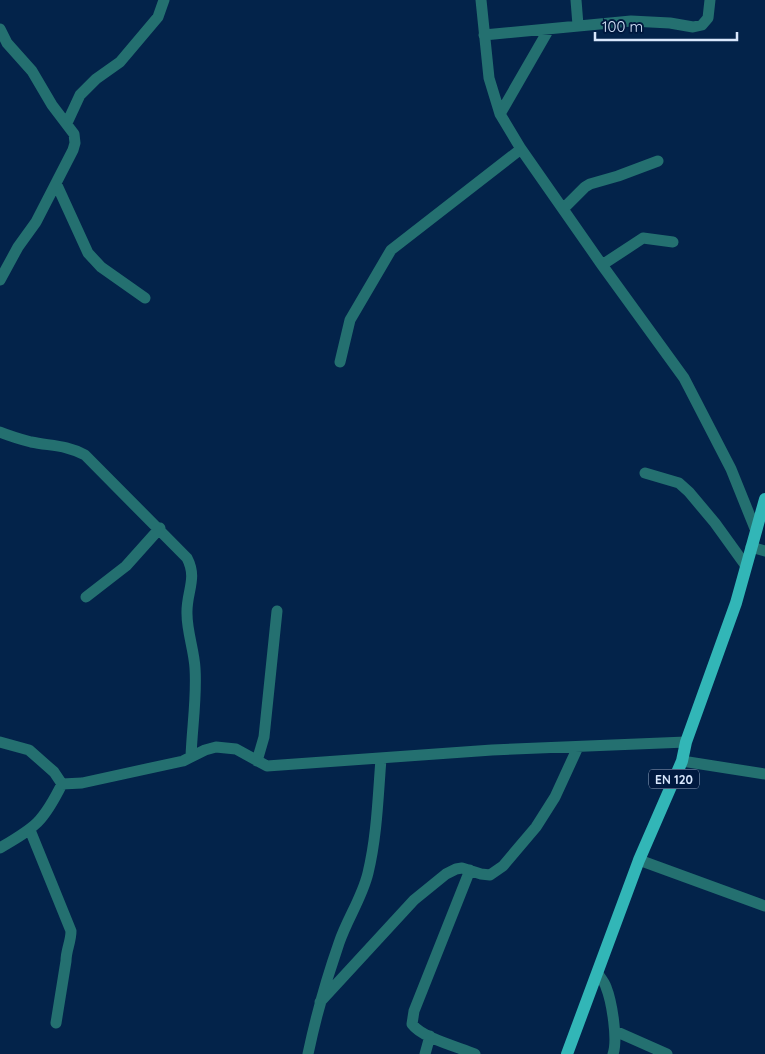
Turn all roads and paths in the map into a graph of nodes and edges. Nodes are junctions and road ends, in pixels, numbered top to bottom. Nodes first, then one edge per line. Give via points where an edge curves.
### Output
1 (164, 0) edge
2 (481, 0) edge
3 (576, 0) edge
4 (710, 0) edge
5 (578, 25) junction
6 (0, 29) edge
7 (549, 29) junction
8 (484, 34) junction
9 (500, 114) junction
10 (67, 123) junction
11 (521, 149) junction
12 (658, 161) dead end
13 (56, 183) junction
14 (563, 209) junction
15 (673, 242) dead end
16 (602, 265) junction
17 (0, 280) edge
18 (145, 298) dead end
19 (340, 362) dead end
20 (0, 432) edge
21 (645, 473) dead end
22 (765, 499) edge
23 (160, 528) junction
24 (756, 531) junction
25 (751, 547) junction
26 (765, 551) edge
27 (746, 566) junction
28 (86, 597) dead end
29 (277, 611) dead end
30 (0, 742) edge
31 (686, 742) junction
32 (578, 747) junction
33 (191, 757) junction
34 (381, 758) junction
35 (257, 760) junction
36 (682, 761) junction
37 (765, 774) edge
38 (62, 784) junction
39 (30, 830) junction
40 (0, 848) edge
41 (640, 860) junction
42 (470, 870) junction
43 (765, 906) edge
44 (598, 974) junction
45 (320, 1002) junction
46 (56, 1023) dead end
47 (615, 1031) junction
48 (430, 1036) junction
49 (308, 1054) edge
50 (425, 1054) edge
51 (475, 1054) edge
52 (567, 1054) edge
53 (613, 1054) edge
54 (667, 1054) edge

1 - 10 street via 158,17 120,62 80,95
2 - 8 street
3 - 5 street
4 - 5 street via 708,18 693,27 632,20
5 - 7 street
6 - 10 street
7 - 8 street
7 - 9 street
8 - 9 street via 489,78
9 - 11 street
10 - 13 street via 75,142
11 - 14 street
11 - 19 street via 391,250 350,320
12 - 14 street via 590,184
13 - 17 street
13 - 18 street via 88,253 100,267
14 - 16 street
15 - 16 street via 643,238
16 - 24 street via 684,378 732,469
20 - 23 street via 29,442 73,448 85,455
21 - 27 street via 684,487
22 - 24 main road, EN 120
23 - 28 street via 126,566
23 - 33 street via 187,558 193,576 187,614 196,689
24 - 25 main road, EN 120
25 - 26 street
25 - 27 main road, EN 120
27 - 31 main road, EN 120
29 - 35 street via 264,737
30 - 38 street via 29,750 54,772
31 - 32 street
31 - 36 main road, EN 120
32 - 34 street
32 - 42 street via 555,797 536,827 503,866 490,875
33 - 35 street via 205,750 228,747
33 - 38 street via 82,783
34 - 35 street via 267,766
34 - 45 street via 368,873 339,941
36 - 37 street
36 - 41 main road, EN 120
38 - 39 street via 41,820
39 - 40 street
39 - 46 street via 71,931
41 - 43 street
41 - 44 main road, EN 120
42 - 45 street via 456,869 414,900
42 - 48 street via 414,1011 412,1024 415,1029
44 - 47 street via 606,987
44 - 52 main road, EN 120
45 - 49 street
47 - 53 street
47 - 54 street
48 - 50 street
48 - 51 street

